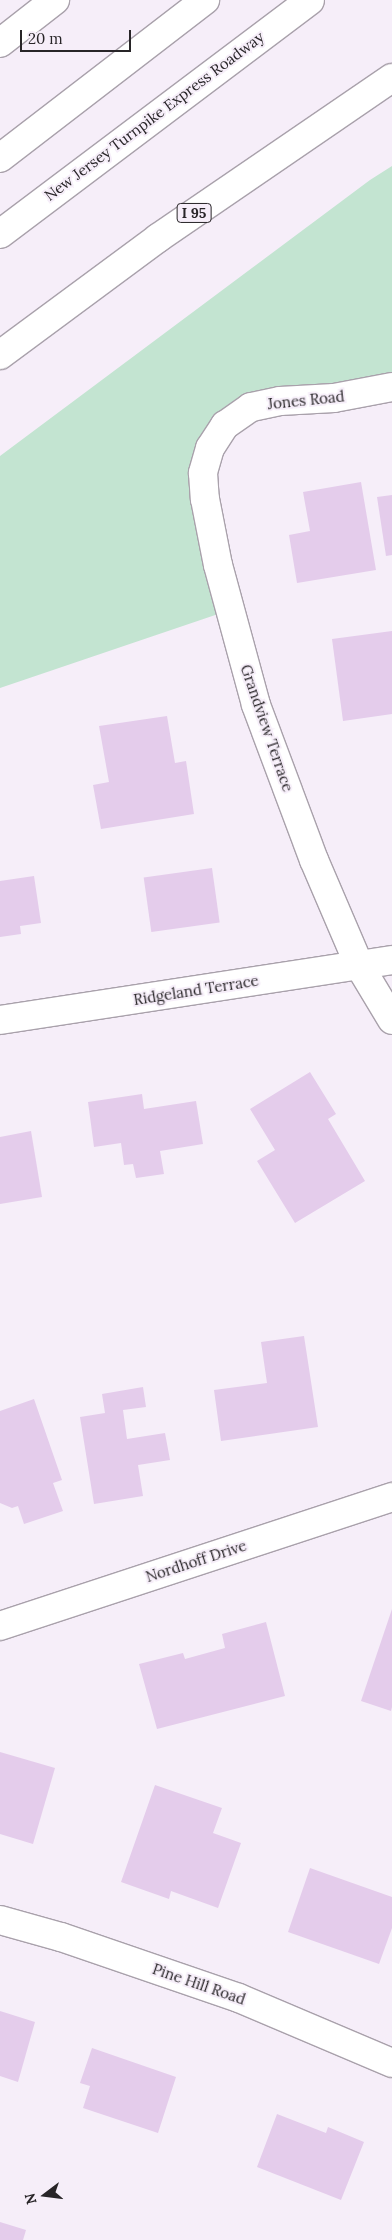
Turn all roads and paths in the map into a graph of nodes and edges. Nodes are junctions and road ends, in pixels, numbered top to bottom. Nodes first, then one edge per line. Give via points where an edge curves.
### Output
1 (42, 0) edge
2 (55, 0) edge
3 (205, 0) edge
4 (310, 0) edge
5 (7, 38) edge
6 (392, 78) edge
7 (0, 158) edge
8 (0, 234) edge
9 (0, 355) edge
10 (392, 388) edge
11 (226, 425) joint
12 (392, 960) edge
13 (359, 965) junction
14 (0, 1020) edge
15 (392, 1020) edge
16 (392, 1497) edge
17 (0, 1626) edge
18 (0, 1920) edge
19 (392, 2063) edge

1 - 5 main road
2 - 5 main road
3 - 7 main road
4 - 8 main road, New Jersey Turnpike Express Roadway
6 - 9 main road, I 95 via 166,232
10 - 11 main road, Jones Road via 252,407
11 - 13 main road, Grandview Terrace via 210,448 203,473 218,565 256,705 314,860
12 - 13 main road, Ridgeland Terrace
13 - 14 main road, Ridgeland Terrace
13 - 15 main road, Grandview Terrace
16 - 17 main road, Nordhoff Drive
18 - 19 main road, Pine Hill Road via 61,1937 239,1998

